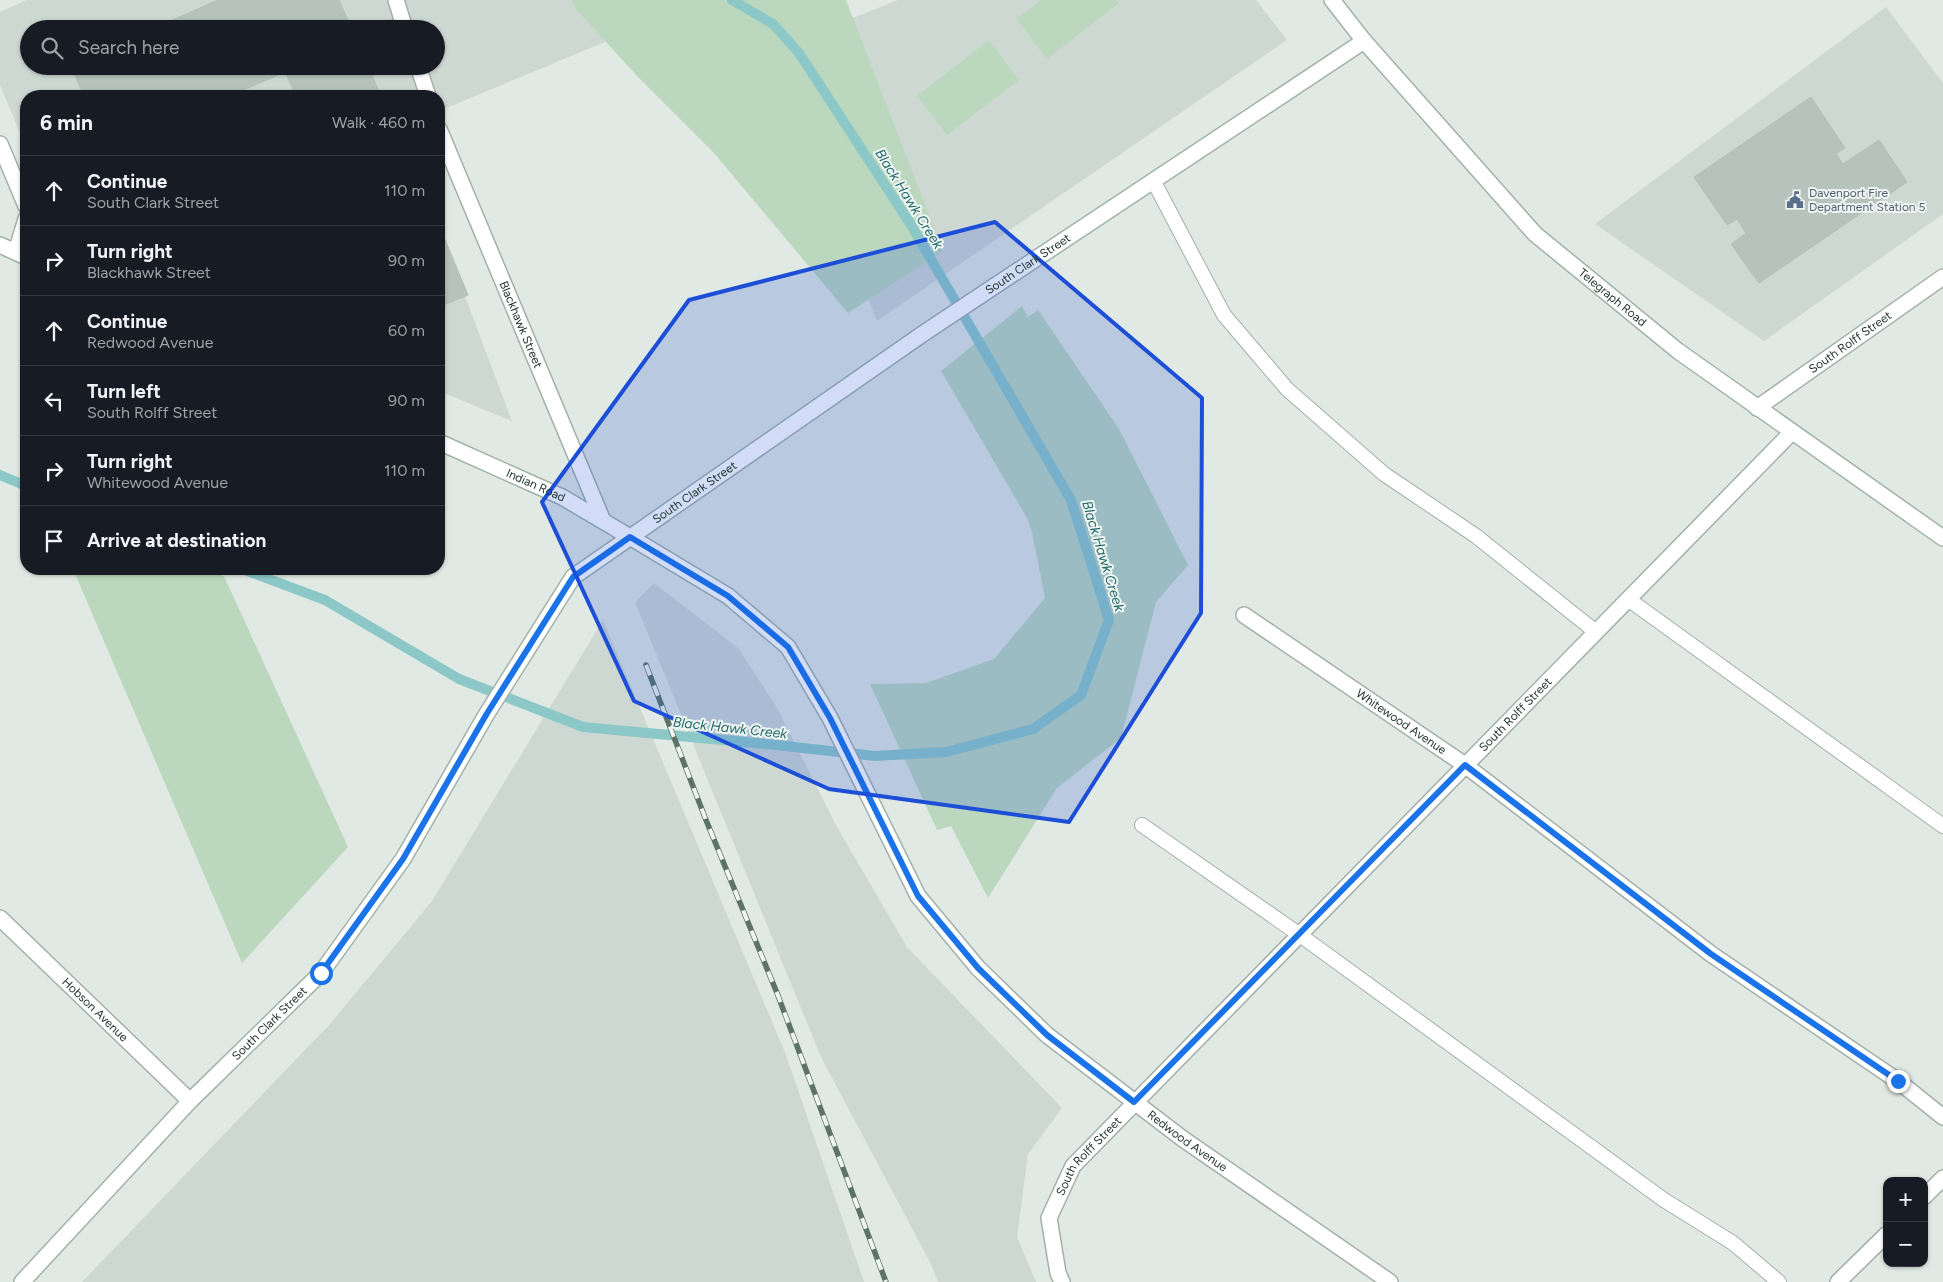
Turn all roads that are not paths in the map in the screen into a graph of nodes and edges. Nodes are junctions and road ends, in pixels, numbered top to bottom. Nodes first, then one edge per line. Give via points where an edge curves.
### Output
1 (396, 0) edge
2 (1332, 0) edge
3 (403, 20) edge
4 (1364, 41) junction
5 (421, 75) edge
6 (426, 90) edge
7 (445, 143) edge
8 (0, 144) edge
9 (1154, 182) junction
10 (20, 192) edge
11 (0, 245) edge
12 (20, 254) edge
13 (1943, 277) edge
14 (1757, 408) junction
15 (1792, 432) junction
16 (445, 445) edge
17 (603, 521) junction
18 (630, 537) junction
19 (1943, 538) edge
20 (1628, 599) junction
21 (1244, 615) dead end
22 (1596, 632) junction
23 (1465, 765) junction
24 (1142, 825) dead end
25 (1943, 826) edge
26 (0, 918) edge
27 (1300, 935) junction
28 (190, 1101) junction
29 (1134, 1102) junction
30 (1943, 1117) edge
31 (1943, 1178) edge
32 (1928, 1193) edge
33 (1883, 1238) edge
34 (22, 1282) edge
35 (1062, 1282) edge
36 (1390, 1282) edge
37 (1779, 1282) edge
38 (1838, 1282) edge

1 - 3 street
2 - 4 street, Telegraph Road
4 - 9 street, South Clark Street
4 - 14 street, Telegraph Road via 1535,234 1678,351
5 - 6 street
7 - 17 street, Blackhawk Street
8 - 10 street
9 - 18 street, South Clark Street via 924,333
9 - 22 lane via 1224,315 1287,388 1384,474 1476,536
11 - 12 street
13 - 14 street, South Rolff Street
14 - 15 street, Telegraph Road
15 - 19 street, Telegraph Road
15 - 20 street, South Rolff Street
16 - 17 street, Indian Road via 562,497
17 - 18 street, Indian Road
18 - 28 street, South Clark Street via 573,577 486,715 403,859 321,973
18 - 29 street, Redwood Avenue via 728,596 788,647 830,718 918,896 978,968 1047,1035
20 - 22 street, South Rolff Street
20 - 25 lane
21 - 23 street, Whitewood Avenue
22 - 23 street, South Rolff Street
23 - 27 street, South Rolff Street
23 - 30 street, Whitewood Avenue via 1711,954 1898,1081
24 - 27 lane
26 - 28 street, Hobson Avenue
27 - 29 street, South Rolff Street
27 - 37 lane via 1664,1200 1733,1243
28 - 34 street, South Clark Street
29 - 35 street, South Rolff Street via 1073,1166 1049,1218
29 - 36 street, Redwood Avenue via 1183,1140
31 - 32 street
33 - 38 street

